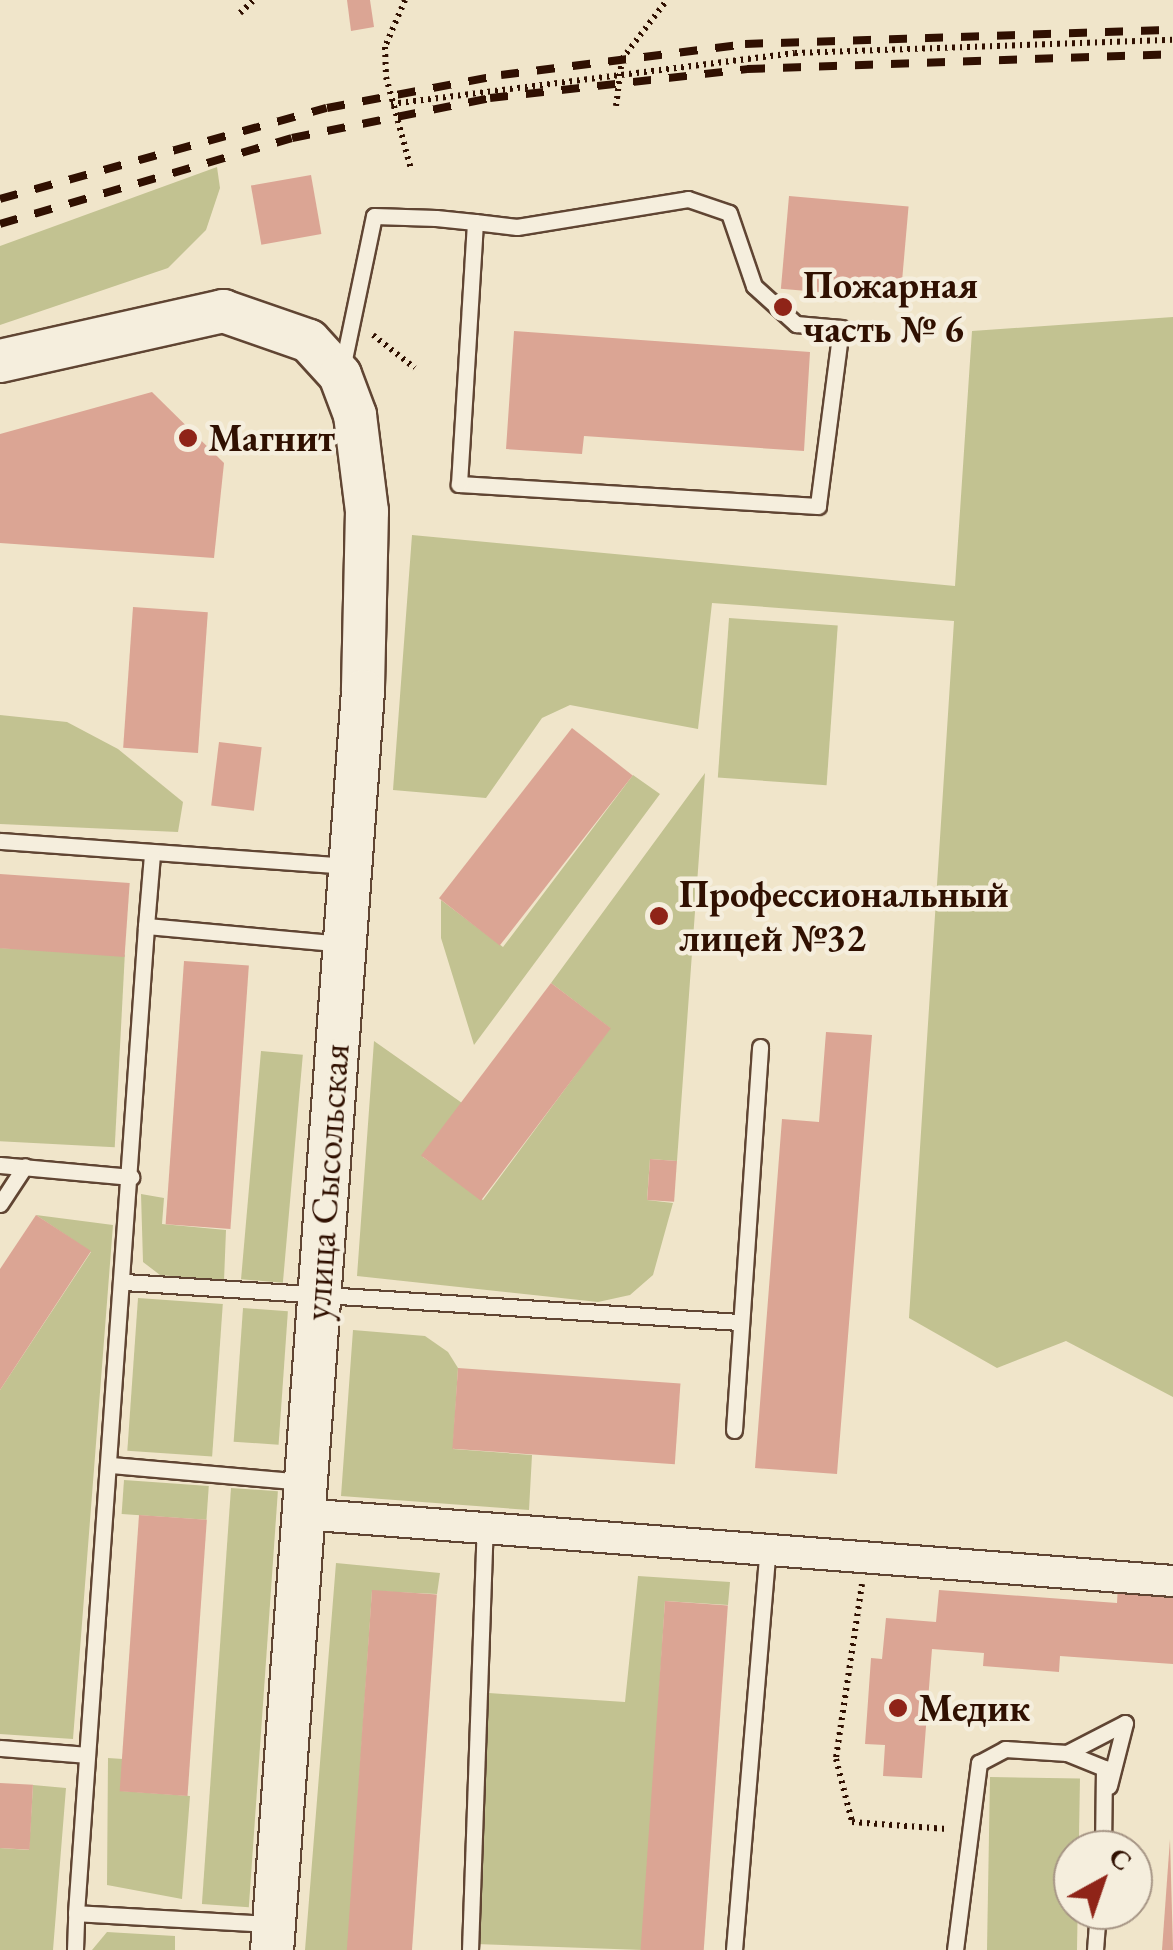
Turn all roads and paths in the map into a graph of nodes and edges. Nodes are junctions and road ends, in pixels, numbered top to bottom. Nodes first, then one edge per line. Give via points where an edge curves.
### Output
1 (254, 0) edge
2 (405, 0) edge
3 (667, 0) edge
4 (240, 13) dead end
5 (1173, 40) edge
6 (619, 69) junction
7 (391, 104) junction
8 (616, 106) dead end
9 (411, 170) dead end
10 (475, 222) junction
11 (355, 322) junction
12 (0, 361) edge
13 (416, 368) dead end
14 (340, 375) junction
15 (0, 841) edge
16 (152, 855) junction
17 (348, 866) junction
18 (146, 926) junction
19 (343, 944) junction
20 (760, 1046) dead end
21 (0, 1164) edge
22 (25, 1166) junction
23 (131, 1177) junction
24 (0, 1204) edge
25 (124, 1282) junction
26 (318, 1298) junction
27 (739, 1322) junction
28 (734, 1430) dead end
29 (110, 1465) junction
30 (304, 1498) junction
31 (486, 1529) junction
32 (768, 1552) junction
33 (865, 1560) junction
34 (1173, 1581) edge
35 (0, 1748) edge
36 (1067, 1753) junction
37 (88, 1755) junction
38 (1109, 1786) junction
39 (1106, 1830) edge
40 (968, 1831) junction
41 (76, 1913) junction
42 (273, 1937) edge
43 (75, 1950) edge
44 (470, 1950) edge
45 (734, 1950) edge
46 (954, 1950) edge

1 - 4 path
2 - 7 path via 385,47
3 - 6 path
5 - 6 path
6 - 7 path
6 - 8 path
7 - 9 path
10 - 10 lane via 517,227 688,199 728,213 754,286 796,324 841,328 818,506 458,484
10 - 11 lane via 374,216
11 - 13 path
11 - 14 lane
12 - 14 main road via 224,311 308,341
14 - 17 main road, улица Сысольская via 356,415 367,528
15 - 16 lane
16 - 17 lane
16 - 18 lane
17 - 19 main road, улица Сысольская
18 - 19 lane
18 - 23 lane
19 - 26 main road, улица Сысольская
20 - 27 lane
21 - 22 lane
22 - 23 lane
22 - 24 lane
23 - 25 lane
25 - 26 lane
25 - 29 lane
26 - 27 lane
26 - 30 main road, улица Сысольская
27 - 28 lane
29 - 30 lane
29 - 37 lane
30 - 31 street
30 - 42 main road, улица Сысольская
31 - 32 street
31 - 44 lane
32 - 33 street
32 - 45 lane
33 - 34 street
33 - 40 path via 836,1759 852,1822
35 - 37 lane
36 - 38 lane via 1104,1768
36 - 38 lane via 1126,1723
36 - 40 lane via 1005,1750 979,1763
37 - 41 lane
38 - 39 lane
40 - 46 lane
41 - 42 lane
41 - 43 lane

